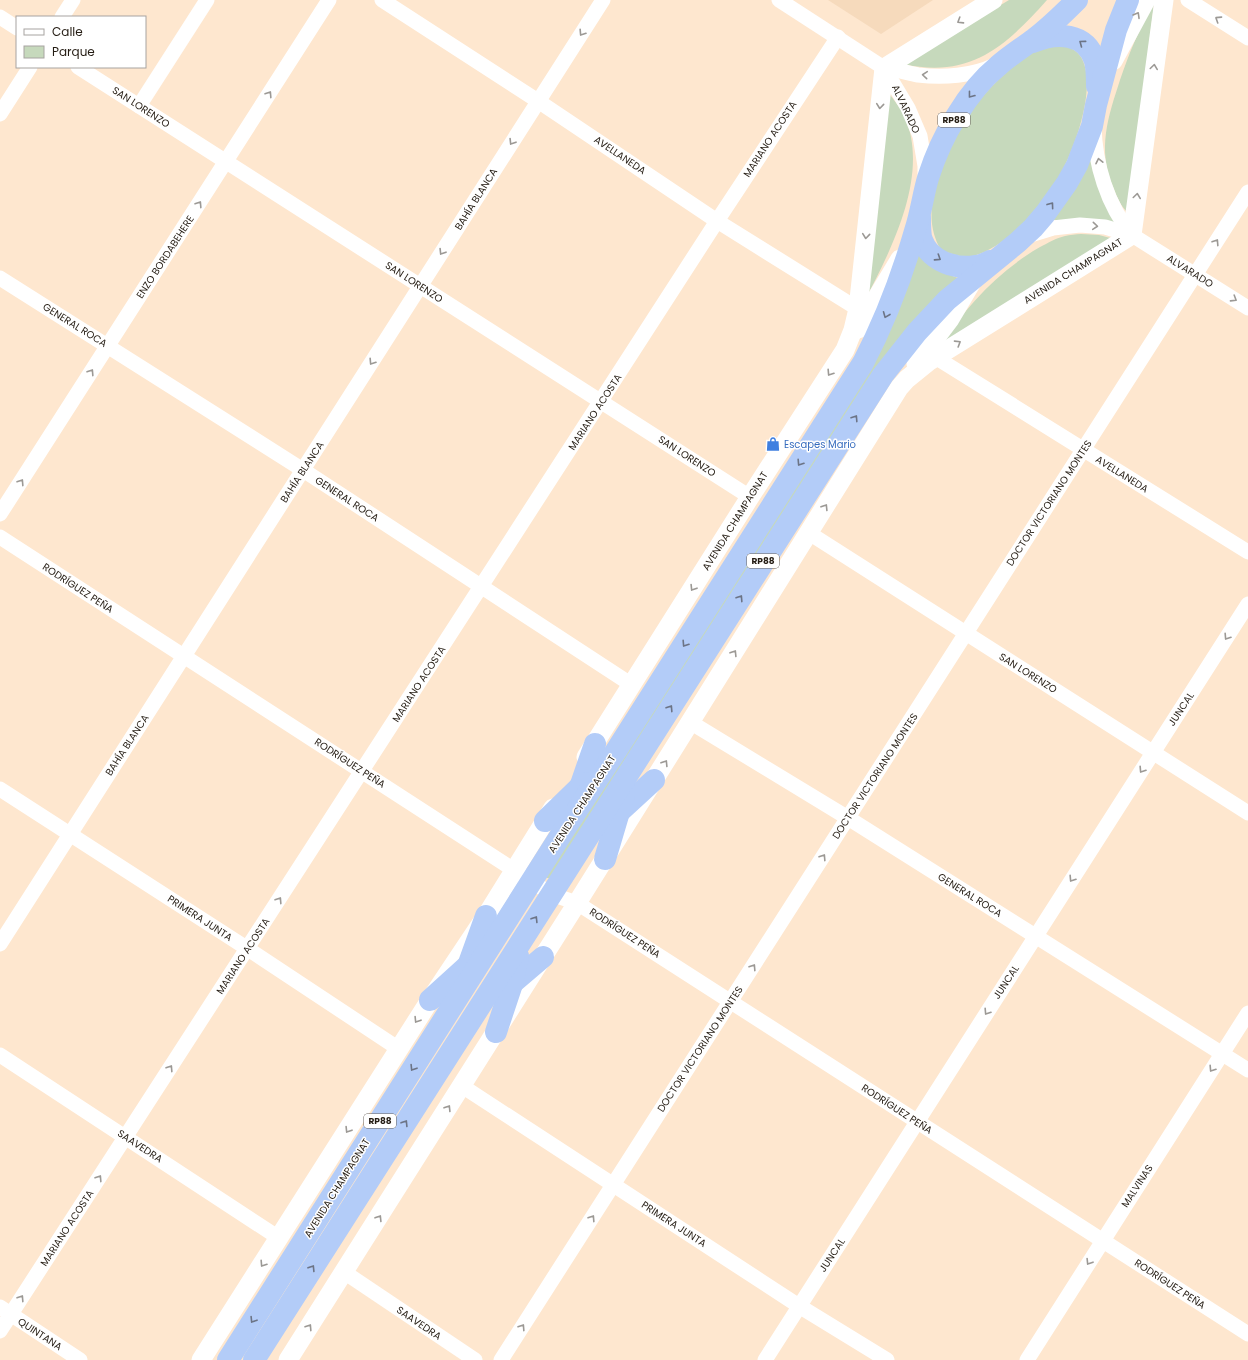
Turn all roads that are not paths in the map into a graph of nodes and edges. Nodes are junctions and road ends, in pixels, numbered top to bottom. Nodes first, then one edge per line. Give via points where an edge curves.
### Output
1 (73, 0) edge
2 (207, 0) edge
3 (329, 0) edge
4 (382, 0) edge
5 (603, 0) edge
6 (779, 0) edge
7 (993, 0) edge
8 (1067, 0) edge
9 (1077, 0) edge
10 (1128, 0) edge
11 (1146, 0) edge
12 (1164, 0) edge
13 (1188, 0) edge
14 (63, 16) edge
15 (0, 17) edge
16 (16, 27) edge
17 (1046, 30) junction
18 (838, 36) junction
19 (1248, 38) edge
20 (1011, 55) junction
21 (29, 68) edge
22 (80, 68) edge
23 (884, 68) junction
24 (1104, 74) junction
25 (538, 101) junction
26 (139, 106) junction
27 (1095, 109) junction
28 (0, 114) edge
29 (226, 162) junction
30 (1248, 192) edge
31 (922, 206) junction
32 (717, 221) junction
33 (1132, 235) junction
34 (914, 236) junction
35 (1011, 247) junction
36 (978, 274) junction
37 (1195, 274) junction
38 (0, 278) edge
39 (420, 286) junction
40 (1248, 308) edge
41 (858, 309) junction
42 (108, 346) junction
43 (845, 350) junction
44 (935, 357) junction
45 (900, 388) junction
46 (601, 402) junction
47 (1084, 449) junction
48 (303, 470) junction
49 (750, 497) junction
50 (0, 514) edge
51 (809, 533) junction
52 (0, 536) edge
53 (1248, 552) edge
54 (482, 587) junction
55 (1248, 604) edge
56 (966, 633) junction
57 (183, 657) junction
58 (632, 685) junction
59 (690, 722) junction
60 (594, 744) junction
61 (1153, 752) junction
62 (614, 754) junction
63 (632, 766) junction
64 (362, 771) junction
65 (654, 780) junction
66 (581, 786) junction
67 (0, 790) edge
68 (618, 813) junction
69 (1248, 813) edge
70 (848, 818) junction
71 (555, 826) junction
72 (70, 835) junction
73 (584, 844) junction
74 (605, 859) junction
75 (514, 870) junction
76 (532, 882) junction
77 (551, 894) junction
78 (577, 903) junction
79 (494, 923) junction
80 (1035, 936) junction
81 (522, 941) junction
82 (0, 944) edge
83 (248, 949) junction
84 (543, 956) junction
85 (469, 965) junction
86 (512, 984) junction
87 (430, 1000) junction
88 (731, 1002) junction
89 (454, 1004) junction
90 (1248, 1013) edge
91 (474, 1014) junction
92 (496, 1032) junction
93 (399, 1049) junction
94 (1222, 1054) junction
95 (0, 1055) edge
96 (1248, 1070) edge
97 (462, 1086) junction
98 (917, 1122) junction
99 (126, 1136) junction
100 (614, 1184) junction
101 (280, 1238) junction
102 (1102, 1241) junction
103 (344, 1272) junction
104 (799, 1306) junction
105 (5, 1311) edge
106 (0, 1331) edge
107 (1248, 1334) edge
108 (80, 1360) edge
109 (201, 1360) edge
110 (228, 1360) edge
111 (254, 1360) edge
112 (288, 1360) edge
113 (475, 1360) edge
114 (501, 1360) edge
115 (765, 1360) edge
116 (887, 1360) edge
117 (1027, 1360) edge

1 - 14 street
2 - 26 street
29 -> 3 street, ENZO BORDABEHERE
4 - 25 street, AVELLANEDA
5 -> 25 street, BAHÍA BLANCA
6 - 18 street, ALVARADO
7 -> 23 street
8 - 17 street, AVENIDA CHAMPAGNAT
9 - 17 highway, AVENIDA CHAMPAGNAT / RP88
10 - 24 highway, AVENIDA CHAMPAGNAT / RP88 via 1116,30
24 -> 11 street, AVENIDA CHAMPAGNAT
33 -> 12 street, AVENIDA CHAMPAGNAT
19 -> 13 street
15 - 16 street
17 - 20 highway, AVENIDA CHAMPAGNAT / RP88
18 - 23 street, ALVARADO
18 - 32 street, MARIANO ACOSTA
20 -> 23 street, ALVARADO via 984,69 951,75 935,76
27 -> 20 highway, RP88 via 1098,88 1095,63 1084,44 1069,36 1053,36 1042,38
20 -> 31 highway, AVENIDA CHAMPAGNAT / RP88 via 985,78 954,120 936,154
21 - 28 street
22 - 26 street, SAN LORENZO
23 - 31 street, ALVARADO via 908,108 920,136 925,166
23 -> 41 street, AVENIDA CHAMPAGNAT
24 - 27 highway, AVENIDA CHAMPAGNAT / RP88
25 - 32 street, AVELLANEDA
25 -> 39 street, BAHÍA BLANCA
26 - 29 street, SAN LORENZO
33 -> 27 street, ALVARADO via 1118,215 1103,180 1094,134
35 -> 27 highway, AVENIDA CHAMPAGNAT / RP88 via 1045,214 1077,165 1092,126
29 - 39 street, SAN LORENZO
42 -> 29 street, ENZO BORDABEHERE
37 -> 30 street, DOCTOR VICTORIANO MONTES
31 - 34 highway, AVENIDA CHAMPAGNAT / RP88
31 -> 35 highway, RP88 via 921,237 930,253 940,260 956,266 970,267 988,262
32 - 41 street, AVELLANEDA
32 - 46 street, MARIANO ACOSTA
35 -> 33 street, ALVARADO via 1037,232 1067,225 1094,225
33 - 37 street, ALVARADO
44 -> 33 street, AVENIDA CHAMPAGNAT
34 - 43 street, AVENIDA CHAMPAGNAT
34 -> 62 highway, AVENIDA CHAMPAGNAT / RP88 via 889,309 863,363
35 - 36 highway, AVENIDA CHAMPAGNAT / RP88
36 - 45 street, AVENIDA CHAMPAGNAT via 950,319
63 -> 36 highway, AVENIDA CHAMPAGNAT / RP88 via 883,375 930,317
37 -> 40 street, ALVARADO
37 - 47 street, DOCTOR VICTORIANO MONTES
38 - 42 street, GENERAL ROCA
39 - 46 street, SAN LORENZO
39 -> 48 street, BAHÍA BLANCA
41 - 43 street, AVENIDA CHAMPAGNAT
42 - 48 street, GENERAL ROCA
50 -> 42 street, ENZO BORDABEHERE
43 -> 49 street, AVENIDA CHAMPAGNAT
44 - 45 street, AVENIDA CHAMPAGNAT
44 - 47 street, AVELLANEDA
51 -> 45 street, AVENIDA CHAMPAGNAT
46 - 49 street, SAN LORENZO
46 - 54 street, MARIANO ACOSTA
47 - 53 street, AVELLANEDA
47 - 56 street, DOCTOR VICTORIANO MONTES
48 - 54 street, GENERAL ROCA
48 - 57 street, BAHÍA BLANCA
49 -> 58 street, AVENIDA CHAMPAGNAT
51 - 56 street, SAN LORENZO
59 -> 51 street, AVENIDA CHAMPAGNAT
52 - 57 street, RODRÍGUEZ PEÑA
54 - 58 street, GENERAL ROCA
54 - 64 street, MARIANO ACOSTA
55 -> 61 street, JUNCAL
56 - 61 street, SAN LORENZO
56 - 70 street, DOCTOR VICTORIANO MONTES
57 - 64 street, RODRÍGUEZ PEÑA
57 - 72 street, BAHÍA BLANCA
58 - 60 street, AVENIDA CHAMPAGNAT
65 -> 59 street, AVENIDA CHAMPAGNAT
59 - 70 street, GENERAL ROCA
60 - 66 highway
60 - 71 street, AVENIDA CHAMPAGNAT
61 - 69 street, SAN LORENZO
61 -> 80 street, JUNCAL
62 - 66 highway
62 - 71 highway, AVENIDA CHAMPAGNAT / RP88
63 - 68 highway
63 - 73 highway, AVENIDA CHAMPAGNAT / RP88
64 - 75 street, RODRÍGUEZ PEÑA
83 -> 64 street, MARIANO ACOSTA
65 - 68 highway
65 - 74 street, AVENIDA CHAMPAGNAT
66 - 71 highway
67 - 72 street, PRIMERA JUNTA
68 - 73 highway
68 - 74 highway
70 - 80 street, GENERAL ROCA
88 -> 70 street, DOCTOR VICTORIANO MONTES
71 - 75 street, AVENIDA CHAMPAGNAT
71 - 76 highway, AVENIDA CHAMPAGNAT / RP88
72 - 82 street, BAHÍA BLANCA
72 - 83 street, PRIMERA JUNTA
73 - 77 highway, AVENIDA CHAMPAGNAT / RP88
74 - 78 street, AVENIDA CHAMPAGNAT
75 - 76 street, RODRÍGUEZ PEÑA
75 - 79 street, AVENIDA CHAMPAGNAT
76 - 77 street, RODRÍGUEZ PEÑA
76 - 79 highway, AVENIDA CHAMPAGNAT / RP88
77 - 78 street, RODRÍGUEZ PEÑA
81 -> 77 highway, AVENIDA CHAMPAGNAT / RP88
78 - 84 street, AVENIDA CHAMPAGNAT
78 - 88 street, RODRÍGUEZ PEÑA
79 - 85 highway
79 - 87 street, AVENIDA CHAMPAGNAT
79 - 89 highway, AVENIDA CHAMPAGNAT / RP88
80 - 94 street, GENERAL ROCA
80 -> 98 street, JUNCAL
81 - 86 highway
81 - 91 highway, AVENIDA CHAMPAGNAT / RP88
83 - 93 street, PRIMERA JUNTA
99 -> 83 street, MARIANO ACOSTA
84 - 86 highway
84 - 92 street, AVENIDA CHAMPAGNAT
85 - 87 highway
85 - 89 highway
86 - 91 highway
86 - 92 highway
87 -> 93 street, AVENIDA CHAMPAGNAT
88 - 98 street, RODRÍGUEZ PEÑA
88 - 100 street, DOCTOR VICTORIANO MONTES
89 -> 110 highway, AVENIDA CHAMPAGNAT / RP88
90 - 94 street, MALVINAS
111 -> 91 highway, AVENIDA CHAMPAGNAT / RP88
92 - 97 street, AVENIDA CHAMPAGNAT
93 -> 101 street, AVENIDA CHAMPAGNAT
94 - 96 street, GENERAL ROCA
94 -> 102 street, MALVINAS
95 - 99 street, SAAVEDRA
97 - 100 street, PRIMERA JUNTA
103 -> 97 street, AVENIDA CHAMPAGNAT
98 - 102 street, RODRÍGUEZ PEÑA
98 - 104 street, JUNCAL
99 - 101 street, SAAVEDRA
105 -> 99 street, MARIANO ACOSTA
100 - 104 street, PRIMERA JUNTA
114 -> 100 street, DOCTOR VICTORIANO MONTES
101 -> 109 street, AVENIDA CHAMPAGNAT
102 - 107 street, RODRÍGUEZ PEÑA
102 -> 117 street, MALVINAS
112 -> 103 street, AVENIDA CHAMPAGNAT
103 - 113 street, SAAVEDRA
104 - 115 street, JUNCAL
104 - 116 street, PRIMERA JUNTA
105 - 106 street, MARIANO ACOSTA
105 - 108 street, QUINTANA

